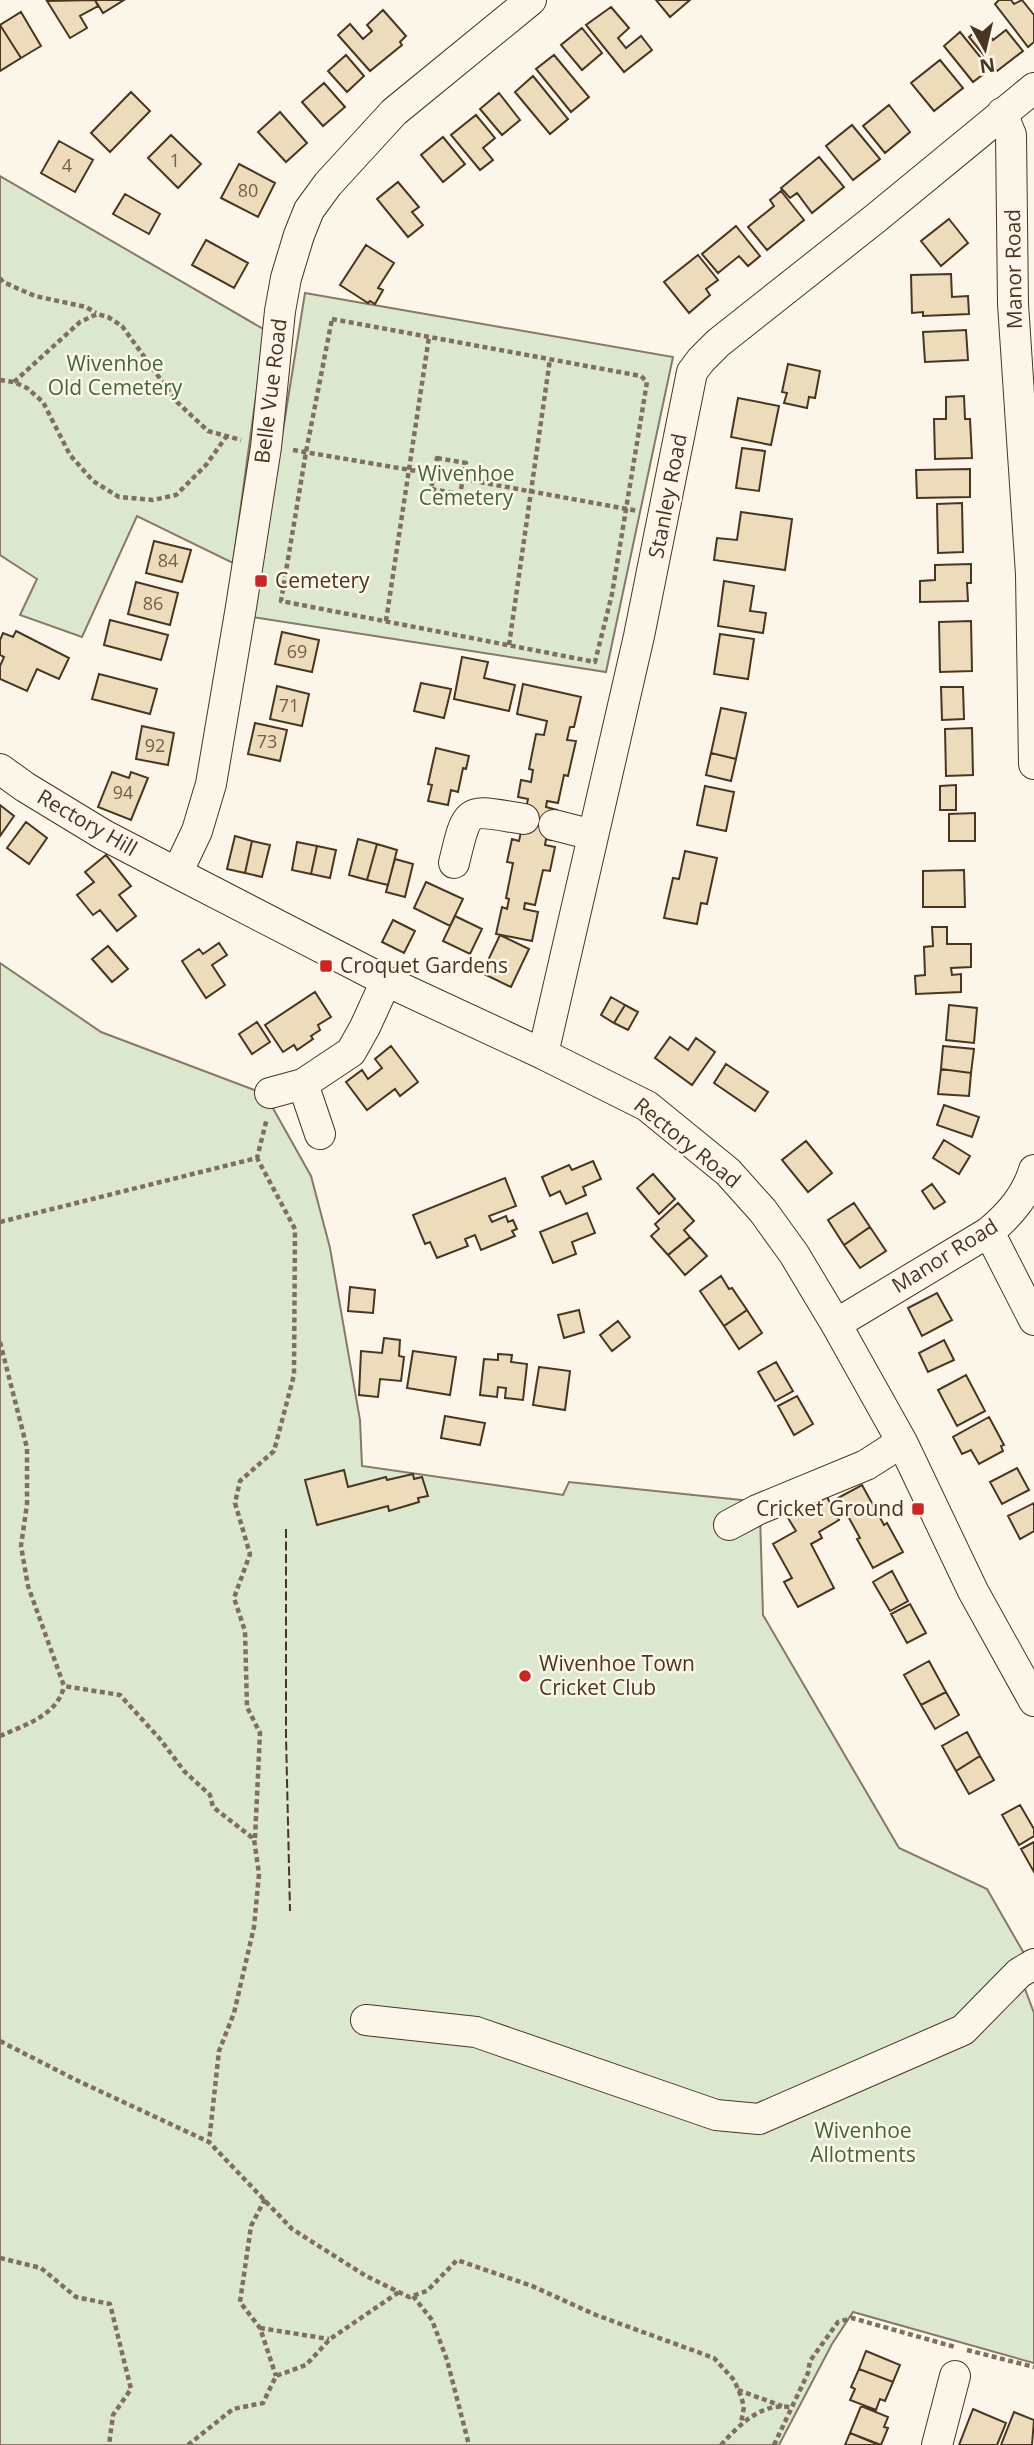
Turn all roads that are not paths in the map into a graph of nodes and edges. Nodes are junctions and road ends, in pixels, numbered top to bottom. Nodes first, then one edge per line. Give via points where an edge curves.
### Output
1 (531, 0) edge
2 (1034, 88) edge
3 (1002, 113) junction
4 (1034, 764) edge
5 (0, 769) edge
6 (524, 819) dead end
7 (554, 825) dead end
8 (593, 835) junction
9 (454, 863) dead end
10 (177, 873) junction
11 (387, 981) junction
12 (543, 1054) junction
13 (303, 1084) junction
14 (270, 1093) road end
15 (320, 1134) dead end
16 (1034, 1170) edge
17 (989, 1231) junction
18 (1034, 1320) edge
19 (836, 1324) junction
20 (902, 1442) junction
21 (729, 1525) dead end
22 (1034, 1701) edge
23 (1034, 1964) edge
24 (366, 2020) dead end
25 (955, 2375) dead end
26 (937, 2445) edge

1 - 10 street, Belle Vue Road via 394,113 309,210 284,289 266,447 211,785 197,831
2 - 3 street, Stanley Road
3 - 4 street, Manor Road via 1012,135 1013,304 1031,574
3 - 8 street, Stanley Road via 718,343 692,372
5 - 10 street, Rectory Hill via 104,835
6 - 9 street via 472,814 463,827
7 - 8 street
8 - 12 street, Stanley Road
10 - 11 street, Rectory Road
11 - 12 street, Rectory Road
11 - 13 street via 351,1052
12 - 19 street, Rectory Road via 647,1105 728,1171 794,1254
13 - 14 street
13 - 15 street
16 - 17 street, Manor Road via 1028,1188
17 - 18 street
17 - 19 street, Manor Road
19 - 20 street, Rectory Road
20 - 21 street via 866,1465
20 - 22 street, Rectory Road via 973,1591
23 - 24 street via 1019,1973 963,2030 759,2119 716,2115 476,2032
25 - 26 street

